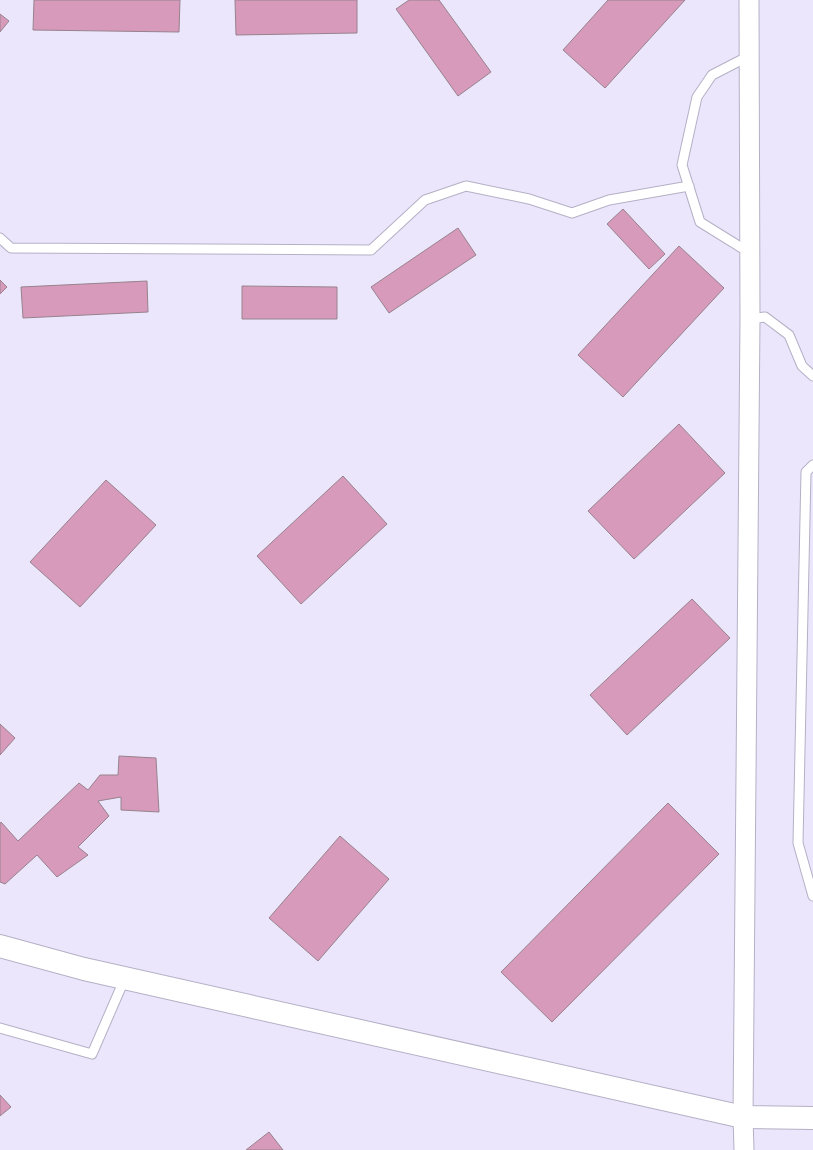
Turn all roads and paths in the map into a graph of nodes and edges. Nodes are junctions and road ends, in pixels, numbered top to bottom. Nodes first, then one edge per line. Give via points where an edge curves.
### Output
1 (749, 0) edge
2 (749, 56) junction
3 (689, 186) junction
4 (0, 238) edge
5 (750, 253) junction
6 (750, 319) junction
7 (813, 376) edge
8 (813, 465) edge
9 (813, 896) edge
10 (0, 946) edge
11 (125, 978) junction
12 (0, 1028) edge
13 (743, 1117) junction
14 (813, 1118) edge
15 (744, 1150) edge

1 - 2 street
2 - 3 lane via 712,75 697,97 682,165
2 - 5 street
3 - 4 lane via 609,200 572,213 529,199 466,186 426,200 371,250 11,248
3 - 5 lane via 700,222
5 - 6 street
6 - 7 lane via 765,317 789,335 802,366
6 - 13 street
8 - 9 lane via 806,472 798,843
10 - 11 street
11 - 12 lane via 92,1054
11 - 13 street
13 - 14 street
13 - 15 street

